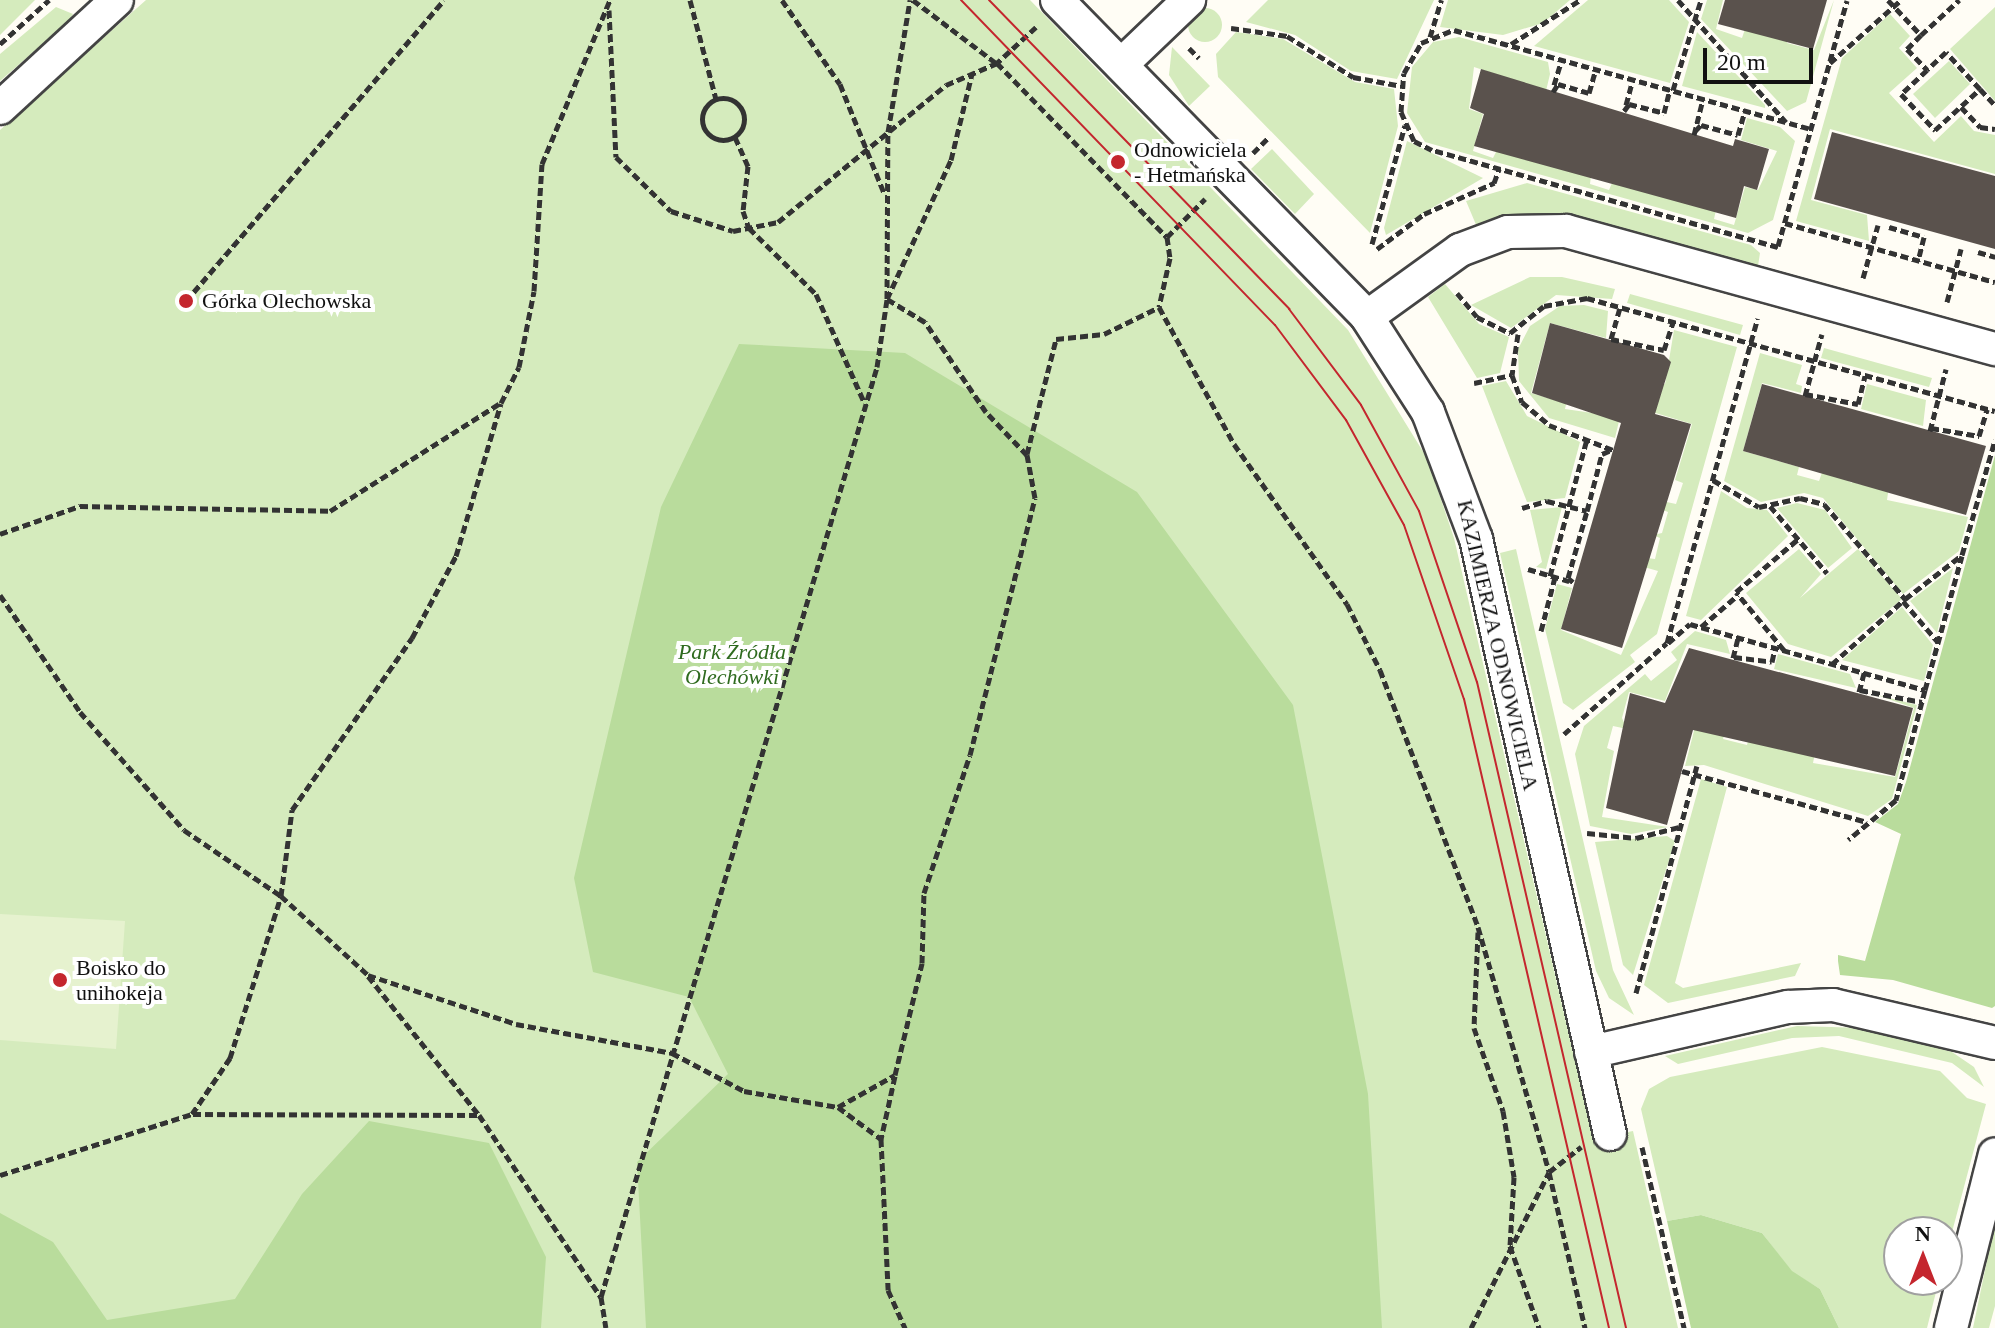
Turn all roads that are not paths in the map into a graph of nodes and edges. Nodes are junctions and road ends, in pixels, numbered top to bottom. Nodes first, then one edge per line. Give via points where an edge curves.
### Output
1 (117, 0) edge
2 (1189, 0) edge
3 (1059, 2) edge
4 (1122, 64) junction
5 (0, 108) edge
6 (1367, 317) junction
7 (1995, 349) edge
8 (1995, 1043) edge
9 (1591, 1052) junction
10 (1610, 1134) road end
11 (1995, 1154) edge
12 (1951, 1328) edge

1 - 5 street
2 - 4 street
3 - 4 street, KAZIMIERZA ODNOWICIELA
4 - 6 street, KAZIMIERZA ODNOWICIELA
6 - 7 street via 1441,264 1508,232 1566,231
6 - 9 street, KAZIMIERZA ODNOWICIELA via 1419,394 1460,486
8 - 9 street via 1833,1005 1788,1007
9 - 10 street, KAZIMIERZA ODNOWICIELA
11 - 12 street

